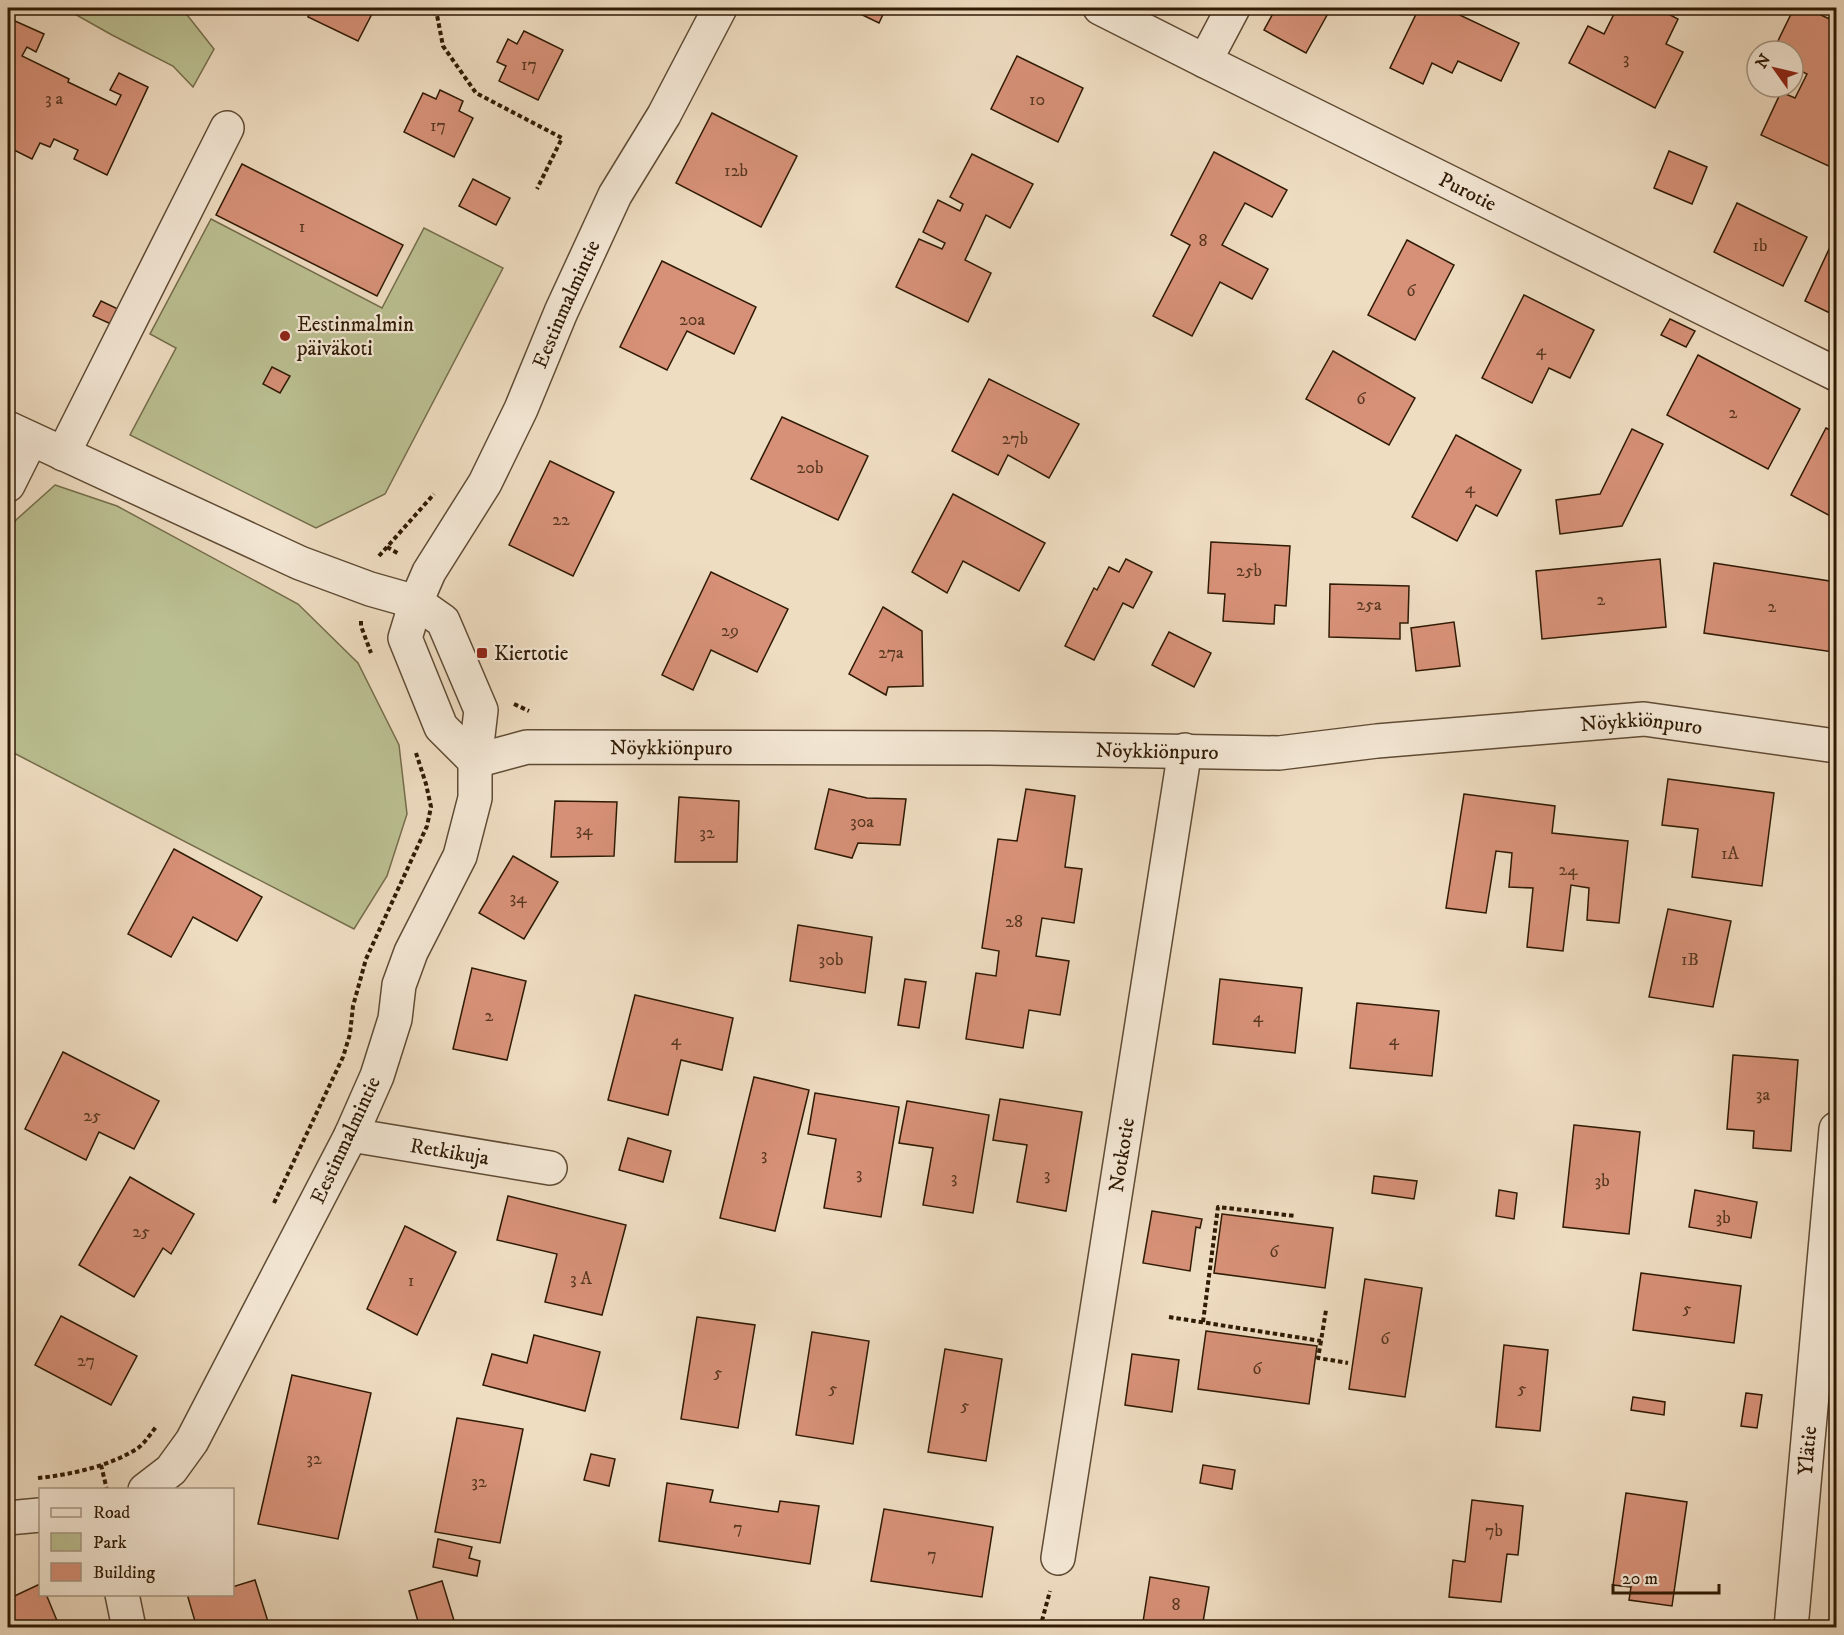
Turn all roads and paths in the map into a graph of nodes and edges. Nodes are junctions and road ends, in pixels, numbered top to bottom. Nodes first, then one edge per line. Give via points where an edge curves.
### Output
1 (425, 8) edge
2 (720, 8) edge
3 (1100, 8) edge
4 (1233, 8) edge
5 (1204, 61) junction
6 (227, 128) dead end
7 (537, 189) dead end
8 (1836, 375) edge
9 (19, 433) edge
10 (63, 454) junction
11 (8, 485) edge
12 (441, 486) dead end
13 (387, 547) junction
14 (429, 572) junction
15 (370, 589) junction
16 (416, 602) junction
17 (374, 661) dead end
18 (513, 703) dead end
19 (533, 713) dead end
20 (1836, 746) edge
21 (414, 747) dead end
22 (1185, 750) junction
23 (476, 761) junction
24 (1836, 1129) edge
25 (351, 1135) junction
26 (550, 1168) dead end
27 (273, 1203) dead end
28 (1295, 1216) dead end
29 (1326, 1310) dead end
30 (1169, 1317) dead end
31 (1203, 1322) junction
32 (1321, 1341) junction
33 (1348, 1363) dead end
34 (161, 1421) dead end
35 (101, 1466) junction
36 (30, 1479) dead end
37 (106, 1488) edge
38 (148, 1488) edge
39 (39, 1515) edge
40 (8, 1518) edge
41 (1058, 1558) dead end
42 (122, 1596) edge
43 (129, 1628) edge
44 (1791, 1628) edge

1 - 7 path via 437,15 443,46 476,93 562,138
2 - 14 street, Eestinmalmintie via 664,115 615,195 521,409 484,483
3 - 5 street, Purotie
4 - 5 street
5 - 8 street, Purotie
6 - 10 street
9 - 10 street
9 - 11 street
10 - 15 street via 300,563
12 - 13 path
13 - 14 path
13 - 15 path via 378,557
14 - 16 street, Eestinmalmintie
15 - 16 street
15 - 17 path via 361,612 361,626
16 - 23 street, Eestinmalmintie via 443,621 481,710
16 - 23 street, Eestinmalmintie via 405,638 441,727
18 - 19 path
20 - 22 street, Nöykkiönpuro via 1644,719 1279,753
21 - 27 path via 431,807 427,826 366,960 343,1057
22 - 23 street, Nöykkiönpuro via 527,747
22 - 41 street, Notkotie
23 - 25 street, Eestinmalmintie via 476,798 460,856 411,952 377,1076
24 - 44 street, Ylätie
25 - 26 street, Retkikuja
25 - 38 street, Eestinmalmintie via 192,1441 171,1470
28 - 31 path via 1218,1207
29 - 32 path
30 - 31 path
31 - 32 path
32 - 33 path via 1318,1358
34 - 35 path via 139,1448
35 - 36 path
35 - 37 path
39 - 40 street
42 - 43 street

